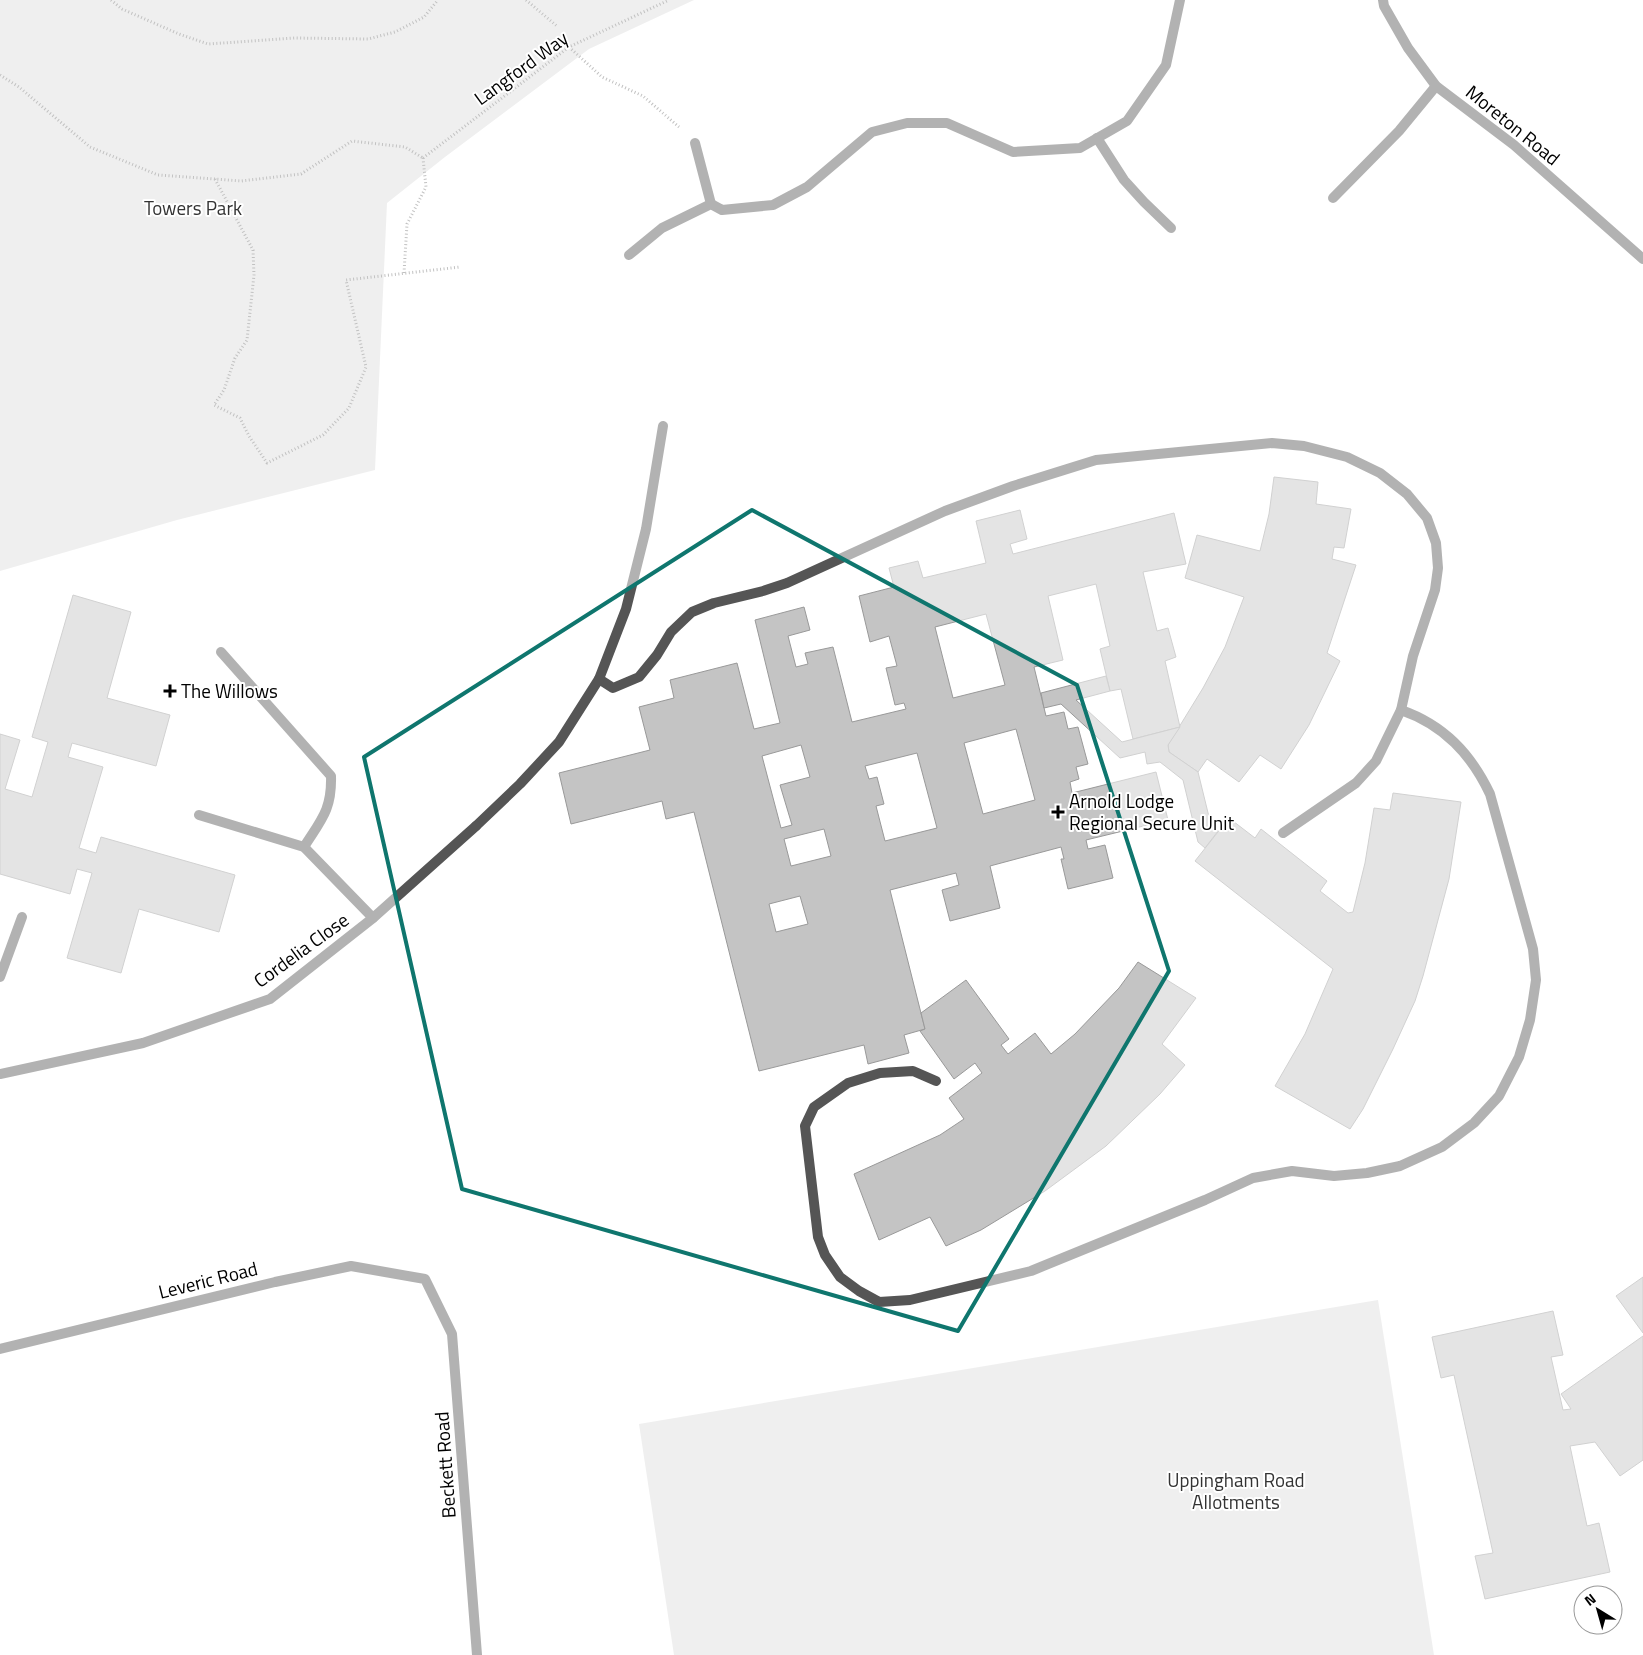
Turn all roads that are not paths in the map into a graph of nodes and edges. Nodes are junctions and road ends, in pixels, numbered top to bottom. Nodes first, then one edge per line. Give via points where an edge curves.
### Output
1 (1180, 0) edge
2 (1383, 0) edge
3 (1436, 86) junction
4 (1097, 138) junction
5 (695, 143) road end
6 (1333, 198) dead end
7 (711, 204) junction
8 (1171, 228) dead end
9 (629, 255) dead end
10 (1643, 259) edge
11 (663, 426) dead end
12 (221, 652) dead end
13 (599, 679) junction
14 (1401, 710) junction
15 (199, 815) dead end
16 (1283, 833) dead end
17 (304, 847) junction
18 (22, 917) dead end
19 (373, 918) junction
20 (0, 977) edge
21 (0, 1074) edge
22 (936, 1081) dead end
23 (425, 1279) joint
24 (0, 1349) edge
25 (477, 1655) edge

1 - 4 street via 1166,64 1127,121
2 - 3 street, Moreton Road via 1408,48
3 - 6 street via 1399,130
3 - 10 street, Moreton Road via 1514,145
4 - 7 street via 1080,148 1013,152 947,123 907,123 872,132 807,187 772,206 722,210
4 - 8 street via 1124,180
5 - 7 street
7 - 9 street via 662,228
11 - 13 street, Cordelia Close via 646,529 626,609
12 - 17 street via 331,776 332,792 326,812
13 - 14 street via 613,688 639,677 671,632 692,612 787,583 945,511 1013,486 1096,460 1272,442 1347,457 1380,473 1407,494 1427,518 1436,543 1438,568 1435,590 1413,656
13 - 19 street, Cordelia Close via 559,742 520,784
14 - 16 street via 1376,761 1356,783
14 - 22 street via 1418,716 1444,733 1465,752 1480,772 1490,794 1533,949 1536,980 1530,1020 1519,1057 1499,1096 1474,1123 1442,1146 1400,1166 1334,1176 1292,1171 1252,1178 1031,1271 910,1300 880,1302 840,1277 818,1237 805,1126 814,1107 848,1082 880,1073 913,1071
15 - 17 street
17 - 19 street
18 - 20 street
19 - 21 street, Cordelia Close via 270,999 143,1043
23 - 24 street, Leveric Road via 351,1266
23 - 25 street, Beckett Road via 452,1334

